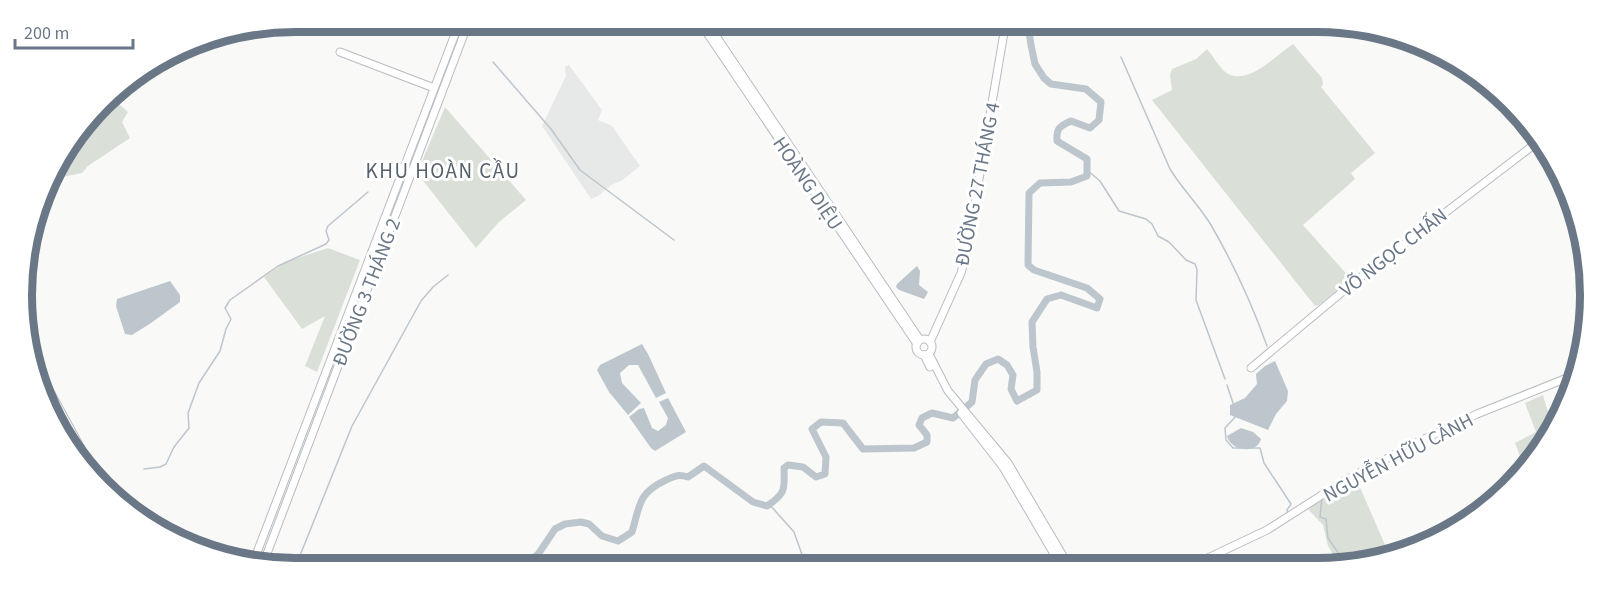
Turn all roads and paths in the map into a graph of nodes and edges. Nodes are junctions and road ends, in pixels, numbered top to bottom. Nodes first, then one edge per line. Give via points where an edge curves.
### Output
1 (455, 32) edge
2 (465, 32) edge
3 (707, 32) edge
4 (713, 32) edge
5 (1006, 32) edge
6 (340, 52) dead end
7 (434, 88) junction
8 (780, 136) junction
9 (1533, 145) edge
10 (378, 235) junction
11 (387, 238) junction
12 (918, 342) junction
13 (930, 342) junction
14 (926, 355) junction
15 (1251, 368) dead end
16 (1566, 378) edge
17 (321, 384) junction
18 (329, 388) junction
19 (52, 396) edge
20 (80, 447) edge
21 (1042, 527) junction
22 (256, 554) edge
23 (266, 556) edge
24 (1057, 558) edge
25 (1063, 558) edge
26 (1208, 558) edge

1 - 7 main road, ĐƯỜNG 3 THÁNG 2
2 - 11 main road, ĐƯỜNG 3 THÁNG 2
3 - 8 main road, HOÀNG DIỆU
4 - 8 main road, HOÀNG DIỆU
5 - 13 main road, ĐƯỜNG 27 THÁNG 4 via 966,255
6 - 7 main road
7 - 10 main road, ĐƯỜNG 3 THÁNG 2
8 - 12 main road, HOÀNG DIỆU
9 - 15 main road, VÕ NGỌC CHẤN via 1348,286
10 - 11 main road
10 - 17 main road, ĐƯỜNG 3 THÁNG 2
11 - 18 main road, ĐƯỜNG 3 THÁNG 2
12 - 13 main road
12 - 14 main road via 917,351
13 - 14 main road via 932,348
14 - 21 main road via 940,386 1008,463
16 - 26 main road, NGUYỄN HỮU CẢNH via 1422,440 1344,481 1267,530
17 - 18 main road
17 - 22 main road, ĐƯỜNG 3 THÁNG 2
18 - 23 main road, ĐƯỜNG 3 THÁNG 2
19 - 20 main road
21 - 24 main road
21 - 25 main road

